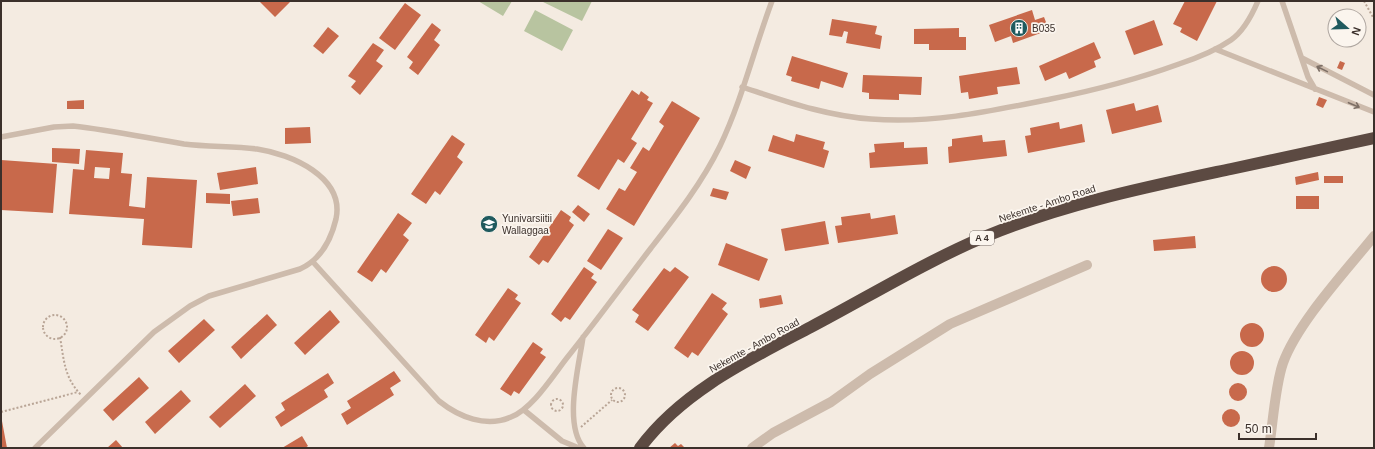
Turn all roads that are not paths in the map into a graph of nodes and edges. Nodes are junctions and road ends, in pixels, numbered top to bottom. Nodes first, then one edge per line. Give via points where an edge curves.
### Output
1 (772, 1) edge
2 (1258, 1) edge
3 (1282, 1) edge
4 (1215, 49) junction
5 (1302, 58) junction
6 (742, 87) junction
7 (1315, 89) junction
8 (1374, 95) edge
9 (1374, 112) edge
10 (1, 137) edge
11 (1374, 138) edge
12 (1374, 236) edge
13 (313, 262) junction
14 (1087, 265) dead end
15 (583, 337) junction
16 (524, 410) junction
17 (35, 448) edge
18 (579, 448) edge
19 (584, 448) edge
20 (640, 448) edge
21 (752, 448) edge
22 (1269, 448) edge

1 - 6 lane
2 - 4 lane via 1251,17 1239,32
3 - 5 lane
4 - 6 lane via 1143,78 1118,85 947,118 892,120 843,116 814,110
4 - 7 lane
5 - 7 lane
8 -> 5 lane
6 - 15 lane via 724,137 703,176 676,217
7 -> 9 lane
10 - 13 lane via 73,126 184,144 256,149 291,159 322,178 337,200 331,236
11 - 20 highway, Nekemte - Ambo Road / A 4 via 1099,199 1052,212 984,237 946,254 774,346 713,382 674,412
12 - 22 street via 1314,311 1286,356
13 - 16 lane via 439,401 452,412 491,422 510,418
13 - 17 lane via 300,269 199,300 154,332
14 - 21 street via 950,324 870,374 831,402 773,433
15 - 16 lane
15 - 19 lane via 574,404 576,431
16 - 18 lane via 562,441

